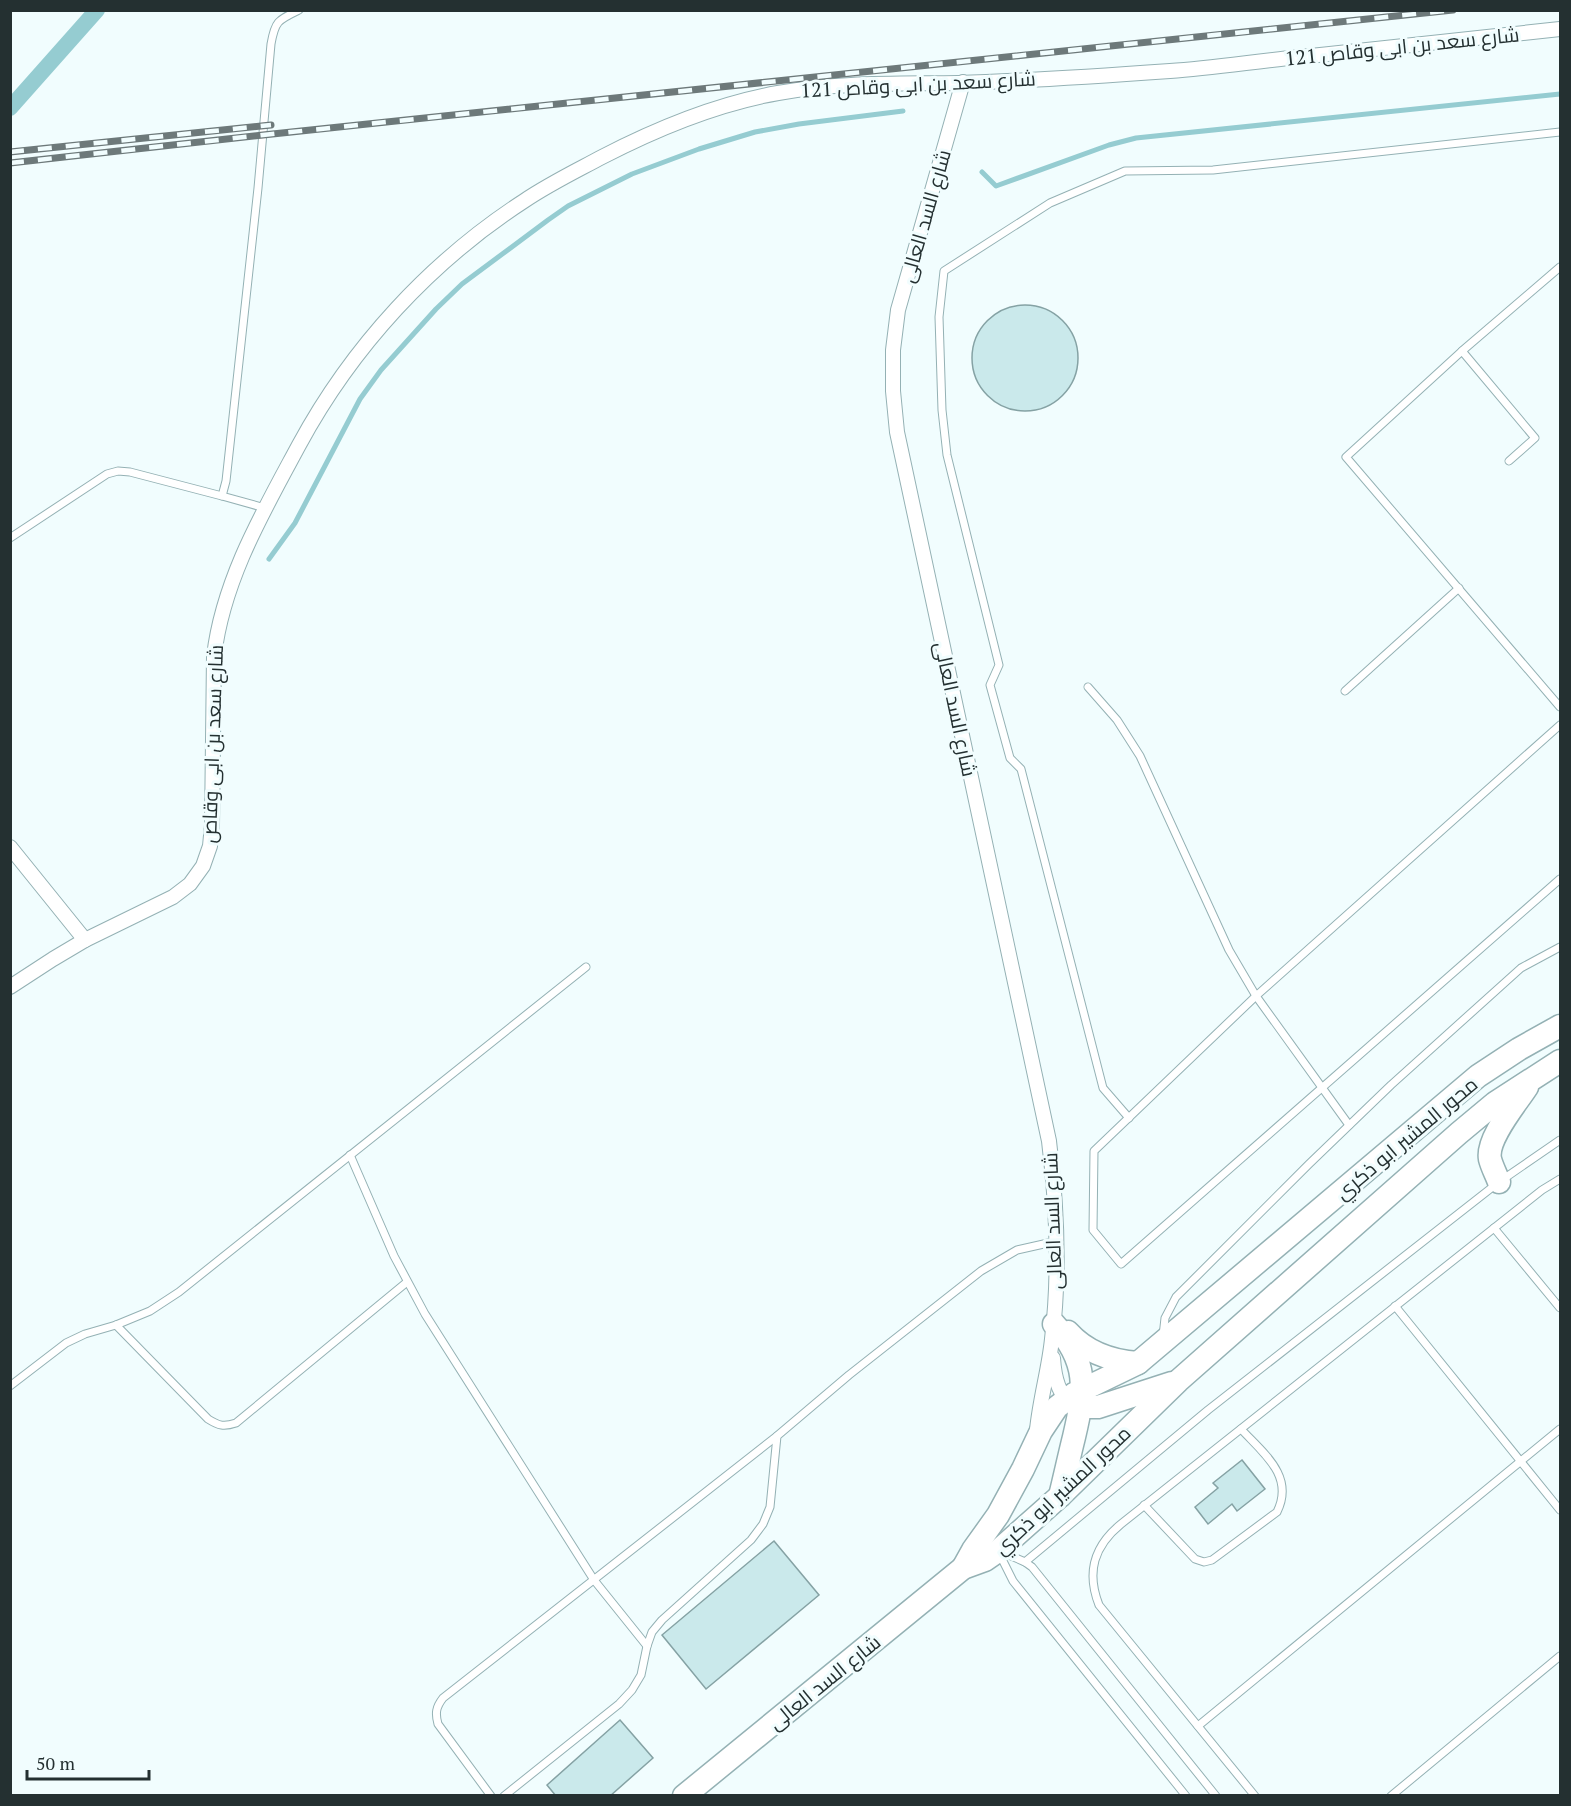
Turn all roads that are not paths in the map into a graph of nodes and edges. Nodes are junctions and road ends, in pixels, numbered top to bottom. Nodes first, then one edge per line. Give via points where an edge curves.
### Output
1 (299, 10) edge
2 (1560, 29) edge
3 (963, 82) junction
4 (1560, 132) edge
5 (1560, 267) edge
6 (1462, 351) junction
7 (1509, 461) dead end
8 (222, 496) junction
9 (265, 508) junction
10 (10, 538) edge
11 (1459, 588) junction
12 (1088, 687) dead end
13 (1345, 691) dead end
14 (1560, 706) edge
15 (1560, 725) edge
16 (12, 851) edge
17 (1560, 879) edge
18 (86, 940) junction
19 (1560, 947) edge
20 (586, 967) dead end
21 (10, 987) edge
22 (1256, 996) junction
23 (1560, 1026) edge
24 (1560, 1060) edge
25 (1534, 1077) junction
26 (1322, 1088) junction
27 (1129, 1118) junction
28 (1349, 1125) junction
29 (1560, 1140) edge
30 (350, 1155) junction
31 (1560, 1179) edge
32 (1499, 1182) junction
33 (1494, 1228) junction
34 (1057, 1241) junction
35 (407, 1282) junction
36 (1395, 1306) junction
37 (1560, 1308) edge
38 (116, 1325) junction
39 (1054, 1326) junction
40 (1164, 1343) junction
41 (1138, 1363) junction
42 (1178, 1381) junction
43 (10, 1386) edge
44 (1077, 1399) junction
45 (1240, 1429) junction
46 (1560, 1430) edge
47 (777, 1436) junction
48 (1035, 1444) junction
49 (1521, 1461) junction
50 (1060, 1496) junction
51 (1144, 1506) junction
52 (1560, 1510) edge
53 (998, 1551) junction
54 (1025, 1562) junction
55 (963, 1568) junction
56 (594, 1580) junction
57 (647, 1646) junction
58 (1560, 1656) edge
59 (1198, 1726) junction
60 (491, 1796) edge
61 (504, 1796) edge
62 (684, 1796) edge
63 (1186, 1796) edge
64 (1216, 1796) edge
65 (1255, 1796) edge
66 (1391, 1796) edge

1 - 8 lane via 274,27 271,44
2 - 3 street, شارع سعد بن ابى وقاص 121 via 1173,70
3 - 9 street, شارع سعد بن ابى وقاص 121 via 813,88 740,101 635,140 562,177 487,226 419,285 388,318 333,389
3 - 34 street, شارع السد العالى via 898,310 893,392 897,432 1049,1141
4 - 27 lane via 1213,170 1125,171 1050,203 944,272 939,317 947,455 999,665 990,685 1010,758 1021,769 1103,1088
5 - 6 lane
6 - 7 lane via 1535,438
6 - 11 lane via 1346,457
8 - 9 lane
8 - 10 lane via 118,471 107,474
9 - 18 street, شارع سعد بن ابى وقاص via 233,579 217,630 212,825 203,866 190,884 173,897
11 - 13 lane
11 - 14 lane
12 - 22 lane via 1117,720 1140,756 1229,950
15 - 22 lane
16 - 18 street
17 - 26 lane
18 - 21 street, شارع سعد بن ابى وقاص
19 - 28 lane via 1521,968
20 - 30 lane
22 - 26 lane
22 - 27 lane
23 - 40 main road, محور المشير ابو ذكري via 1478,1076
24 - 25 main road, محور المشير ابو ذكري
25 - 32 main road via 1491,1146 1490,1157
25 - 42 main road, محور المشير ابو ذكري via 1459,1133
26 - 27 lane via 1121,1264 1093,1230 1094,1151
26 - 28 lane
28 - 40 lane via 1176,1297 1165,1318
29 - 32 lane
30 - 35 lane
30 - 38 lane via 179,1292 150,1311
31 - 33 lane
32 - 54 lane via 1208,1410
33 - 36 lane
33 - 37 lane
34 - 39 street, شارع السد العالى
34 - 47 lane via 1017,1251 981,1271
35 - 38 lane via 236,1423 225,1426 208,1419
35 - 56 lane
36 - 45 lane
36 - 49 lane
38 - 43 lane via 66,1343
39 - 41 main road via 1065,1328 1087,1348 1113,1359
39 - 44 main road via 1075,1354 1082,1378
39 - 48 street, شارع السد العالى
40 - 41 main road, محور المشير ابو ذكري
41 - 44 main road, محور المشير ابو ذكري
42 - 44 main road via 1098,1407
42 - 50 main road, محور المشير ابو ذكري
44 - 48 main road, محور المشير ابو ذكري via 1048,1418
44 - 50 main road
45 - 51 lane
45 - 51 lane via 1277,1470 1283,1484 1283,1500 1277,1512 1204,1562 1195,1560
46 - 49 lane
47 - 56 lane
47 - 57 lane via 770,1507 763,1524 751,1540 662,1620
48 - 55 main road, محور المشير ابو ذكري via 998,1515
49 - 52 lane
49 - 59 lane
50 - 53 main road, محور المشير ابو ذكري
51 - 59 lane via 1101,1543 1094,1566 1093,1590 1099,1605
53 - 54 lane
53 - 55 main road, محور المشير ابو ذكري
53 - 63 lane via 1013,1581
54 - 64 lane
55 - 62 main road, شارع السد العالى
56 - 57 lane
56 - 60 lane via 443,1698 437,1707 438,1724
57 - 61 lane via 641,1675 619,1704
58 - 66 lane
59 - 65 lane

